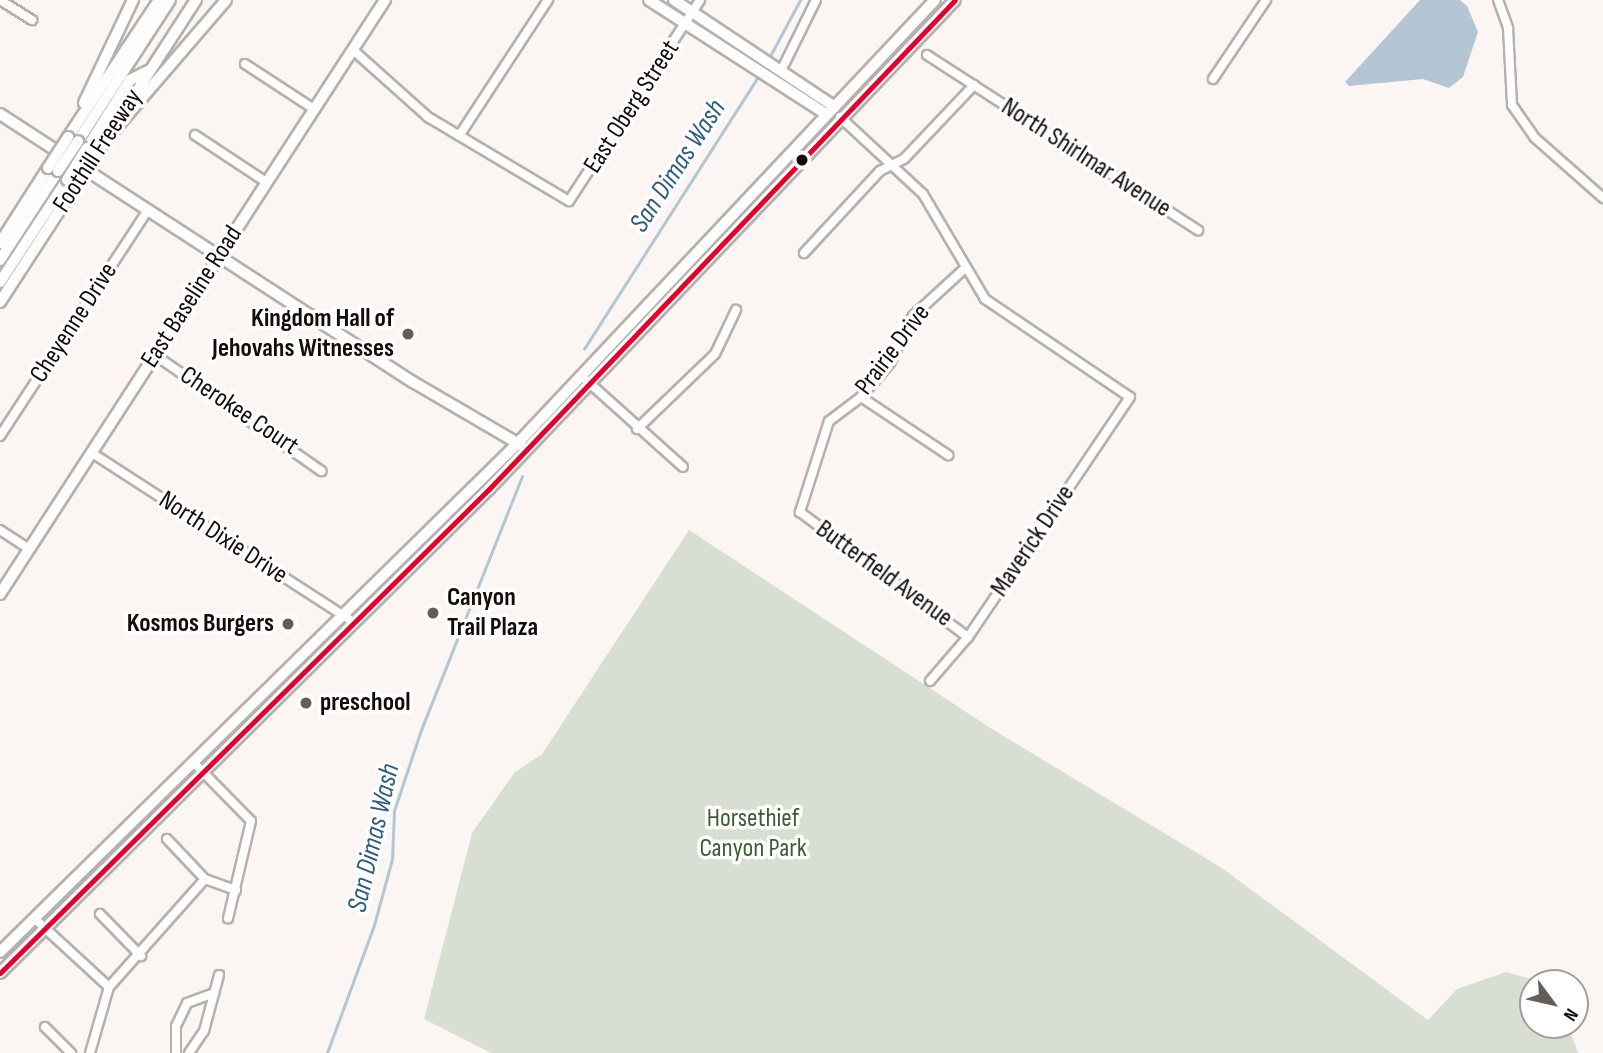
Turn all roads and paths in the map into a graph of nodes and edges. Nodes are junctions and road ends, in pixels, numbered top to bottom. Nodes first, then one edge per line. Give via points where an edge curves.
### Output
1 (0, 0) edge
2 (133, 0) edge
3 (159, 0) edge
4 (170, 0) edge
5 (196, 0) edge
6 (226, 0) edge
7 (385, 0) edge
8 (548, 0) edge
9 (649, 0) edge
10 (674, 0) edge
11 (701, 0) edge
12 (816, 0) edge
13 (934, 0) edge
14 (955, 0) edge
15 (1266, 0) edge
16 (1498, 0) edge
17 (693, 12) junction
18 (32, 20) dead end
19 (686, 24) junction
20 (353, 50) junction
21 (928, 55) dead end
22 (245, 64) dead end
23 (773, 64) junction
24 (151, 69) junction
25 (1213, 79) dead end
26 (974, 85) junction
27 (832, 103) junction
28 (314, 109) junction
29 (822, 113) junction
30 (0, 114) edge
31 (840, 117) junction
32 (195, 135) dead end
33 (459, 136) junction
34 (73, 139) junction
35 (104, 142) junction
36 (91, 152) junction
37 (892, 164) junction
38 (53, 170) junction
39 (266, 182) junction
40 (71, 183) junction
41 (1603, 198) edge
42 (148, 209) junction
43 (1198, 230) dead end
44 (0, 243) edge
45 (804, 253) dead end
46 (219, 256) junction
47 (0, 260) edge
48 (963, 270) junction
49 (0, 282) edge
50 (0, 302) edge
51 (736, 310) dead end
52 (155, 355) junction
53 (585, 380) junction
54 (860, 397) junction
55 (636, 429) junction
56 (0, 436) edge
57 (518, 443) junction
58 (528, 447) junction
59 (92, 453) junction
60 (948, 455) dead end
61 (683, 467) dead end
62 (321, 471) dead end
63 (800, 512) joint
64 (0, 530) edge
65 (29, 549) junction
66 (0, 594) edge
67 (343, 615) junction
68 (353, 622) junction
69 (968, 637) junction
70 (930, 681) dead end
71 (194, 763) junction
72 (204, 772) junction
73 (167, 839) dead end
74 (205, 879) junction
75 (236, 890) junction
76 (100, 914) dead end
77 (228, 918) dead end
78 (35, 919) junction
79 (46, 929) junction
80 (0, 953) edge
81 (141, 956) junction
82 (0, 973) edge
83 (219, 975) dead end
84 (109, 987) junction
85 (214, 993) junction
86 (45, 1027) dead end
87 (71, 1053) edge
88 (90, 1053) edge
89 (176, 1053) edge
90 (188, 1053) edge

1 - 18 street
2 - 34 highway
3 - 34 highway, Foothill Freeway
4 - 34 highway
5 - 24 highway, Foothill Freeway
6 - 35 highway
7 - 20 main road, East Baseline Road
8 - 33 street
9 - 19 main road
10 - 17 main road
11 - 17 street, East Oberg Street
12 - 23 street
13 - 27 main road
14 - 31 main road
15 - 25 street
16 - 41 street via 1508,28 1512,105 1535,138
17 - 19 street, East Oberg Street
17 - 23 main road
19 - 29 main road
19 - 33 street, East Oberg Street via 569,201
20 - 28 main road, East Baseline Road
20 - 33 street
21 - 26 street, North Shirlmar Avenue
22 - 28 street
23 - 27 main road
24 - 35 highway, Foothill Freeway
24 - 36 highway via 130,80
26 - 37 street, North Shirlmar Avenue
26 - 43 street, North Shirlmar Avenue
27 - 29 main road
27 - 31 main road
28 - 39 main road, East Baseline Road
29 - 31 main road
29 - 53 main road
30 - 42 main road
31 - 37 street
31 - 53 main road
32 - 39 street
34 - 38 highway, Foothill Freeway, bridge
35 - 36 highway, Foothill Freeway
36 - 40 highway, Foothill Freeway, bridge
37 - 45 street, North Shirlmar Avenue
37 - 48 street via 931,206
38 - 44 highway, Foothill Freeway
38 - 47 highway
39 - 46 main road, East Baseline Road
40 - 49 highway
40 - 50 highway, Foothill Freeway
42 - 46 main road
42 - 56 street, Cheyenne Drive
46 - 52 main road, East Baseline Road
46 - 57 main road
48 - 54 street, Prairie Drive via 913,316 890,363
48 - 69 street, Maverick Drive via 985,299 1130,397
51 - 55 street via 715,354
52 - 59 main road, East Baseline Road
52 - 62 street, Cherokee Court
53 - 55 street
53 - 57 main road
53 - 58 main road
54 - 60 street
54 - 63 street, Prairie Drive via 829,421
55 - 61 street
57 - 58 main road
57 - 67 main road
58 - 68 main road
59 - 65 main road, East Baseline Road
59 - 67 street, North Dixie Drive
63 - 69 street, Butterfield Avenue
64 - 65 street
65 - 66 main road, East Baseline Road
67 - 68 street, North Dixie Drive
67 - 71 main road
68 - 72 main road
69 - 70 street, Maverick Drive
71 - 72 street
71 - 78 main road
72 - 75 street via 251,821
72 - 79 main road
73 - 74 street
74 - 75 street
74 - 81 street
75 - 77 street
76 - 81 street
78 - 79 street
78 - 80 main road
79 - 82 main road
79 - 84 street
81 - 84 street
83 - 85 street
84 - 88 street
85 - 89 street via 187,1003 176,1026
85 - 90 street via 204,1031
86 - 87 street

